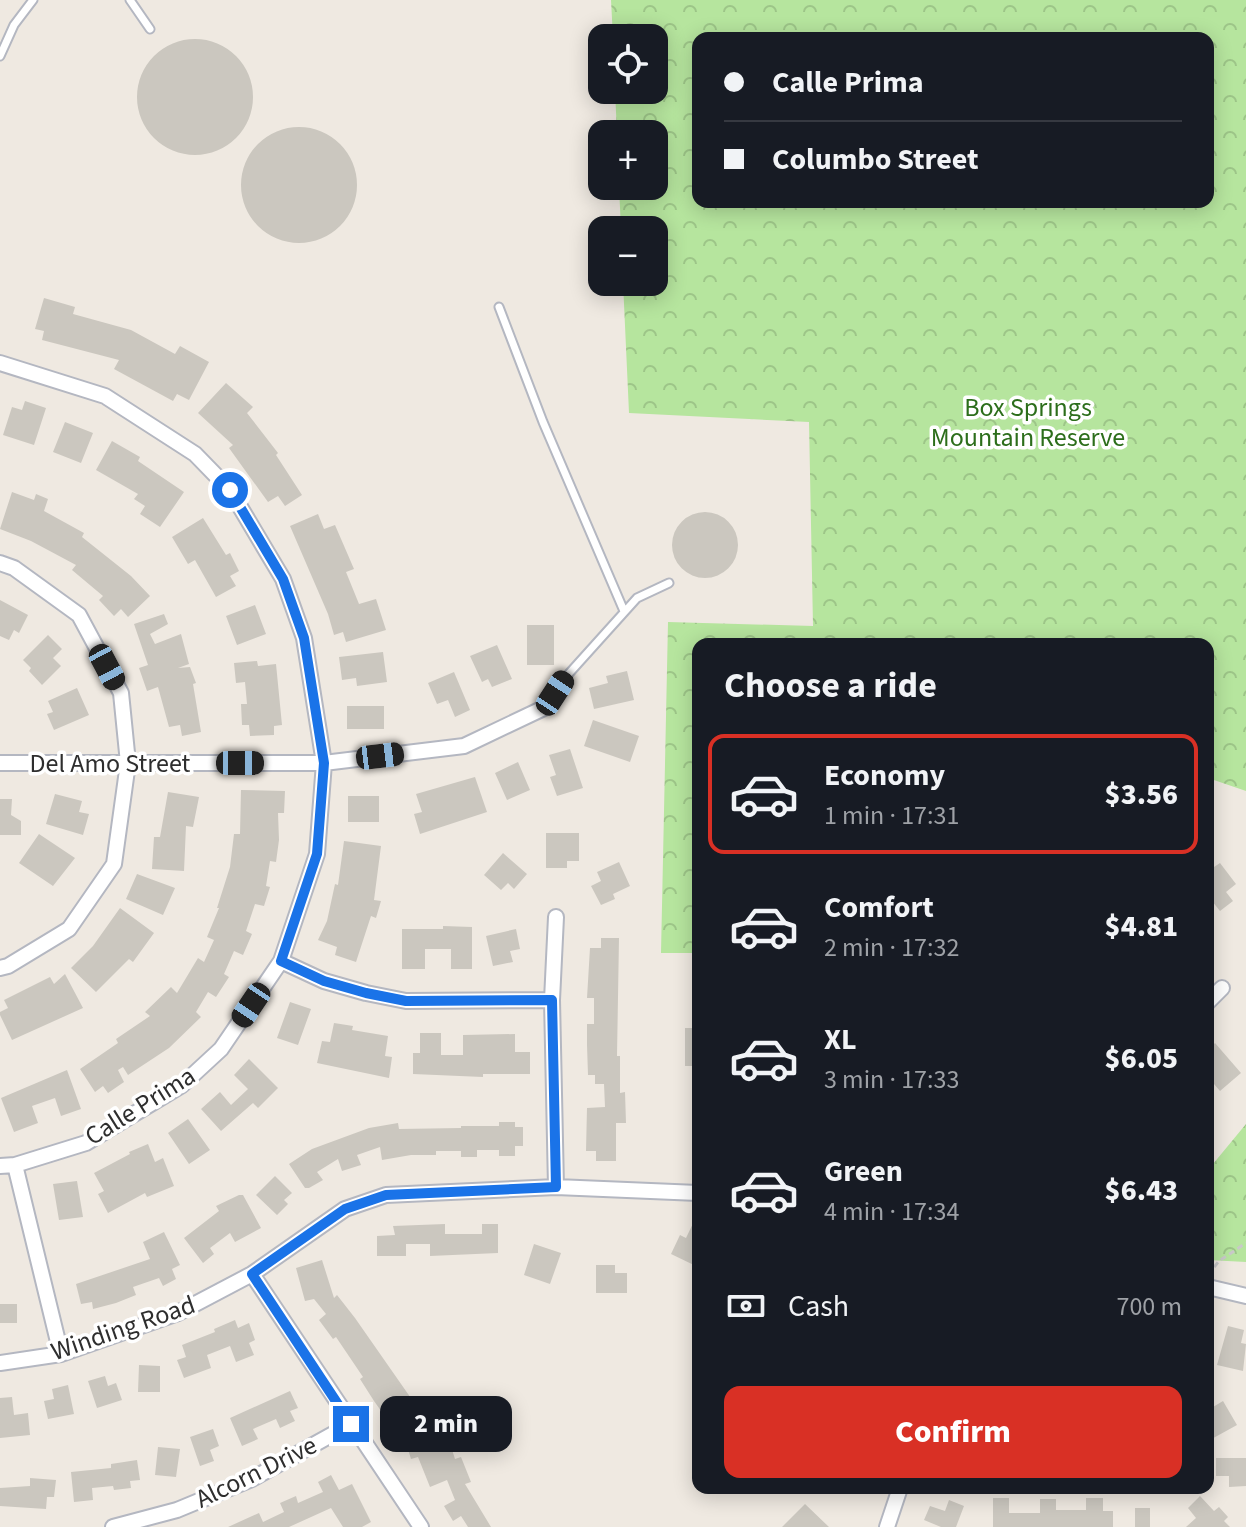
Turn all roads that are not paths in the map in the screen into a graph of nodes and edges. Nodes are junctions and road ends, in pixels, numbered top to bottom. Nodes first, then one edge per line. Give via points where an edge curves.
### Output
1 (33, 0) edge
2 (130, 0) edge
3 (150, 29) dead end
4 (0, 56) edge
5 (499, 307) dead end
6 (0, 363) edge
7 (0, 563) edge
8 (669, 583) dead end
9 (624, 611) junction
10 (546, 707) joint
11 (0, 763) edge
12 (128, 763) junction
13 (324, 763) junction
14 (556, 917) dead end
15 (281, 961) junction
16 (0, 968) edge
17 (1222, 988) dead end
18 (1214, 996) edge
19 (552, 1000) junction
20 (8, 1166) edge
21 (556, 1187) junction
22 (692, 1193) edge
23 (252, 1274) junction
24 (1214, 1288) edge
25 (1246, 1296) edge
26 (61, 1354) junction
27 (0, 1363) edge
28 (351, 1424) junction
29 (898, 1494) edge
30 (113, 1527) edge
31 (421, 1527) edge
32 (887, 1527) edge

1 - 4 lane
2 - 3 lane
5 - 9 lane
6 - 13 street, Calle Prima via 105,396 195,454 230,490 283,579 304,638
7 - 12 street via 79,615 121,693
8 - 9 lane via 637,598
9 - 10 lane
10 - 13 street, Del Amo Street via 464,746
11 - 12 street, Del Amo Street
12 - 13 street, Del Amo Street
12 - 16 street via 114,864 69,929
13 - 15 street, Calle Prima via 317,854
14 - 19 street
15 - 19 street via 324,981 406,1001
15 - 20 street, Calle Prima via 221,1049 182,1085 86,1143
17 - 18 street
19 - 21 street
20 - 26 street
21 - 22 street, Winding Road
21 - 23 street, Winding Road via 386,1195 345,1209
23 - 26 street, Winding Road via 178,1313
23 - 28 street
24 - 25 street
26 - 27 street, Winding Road
28 - 30 street, Alcorn Drive via 252,1479 177,1510
28 - 31 street
29 - 32 street

